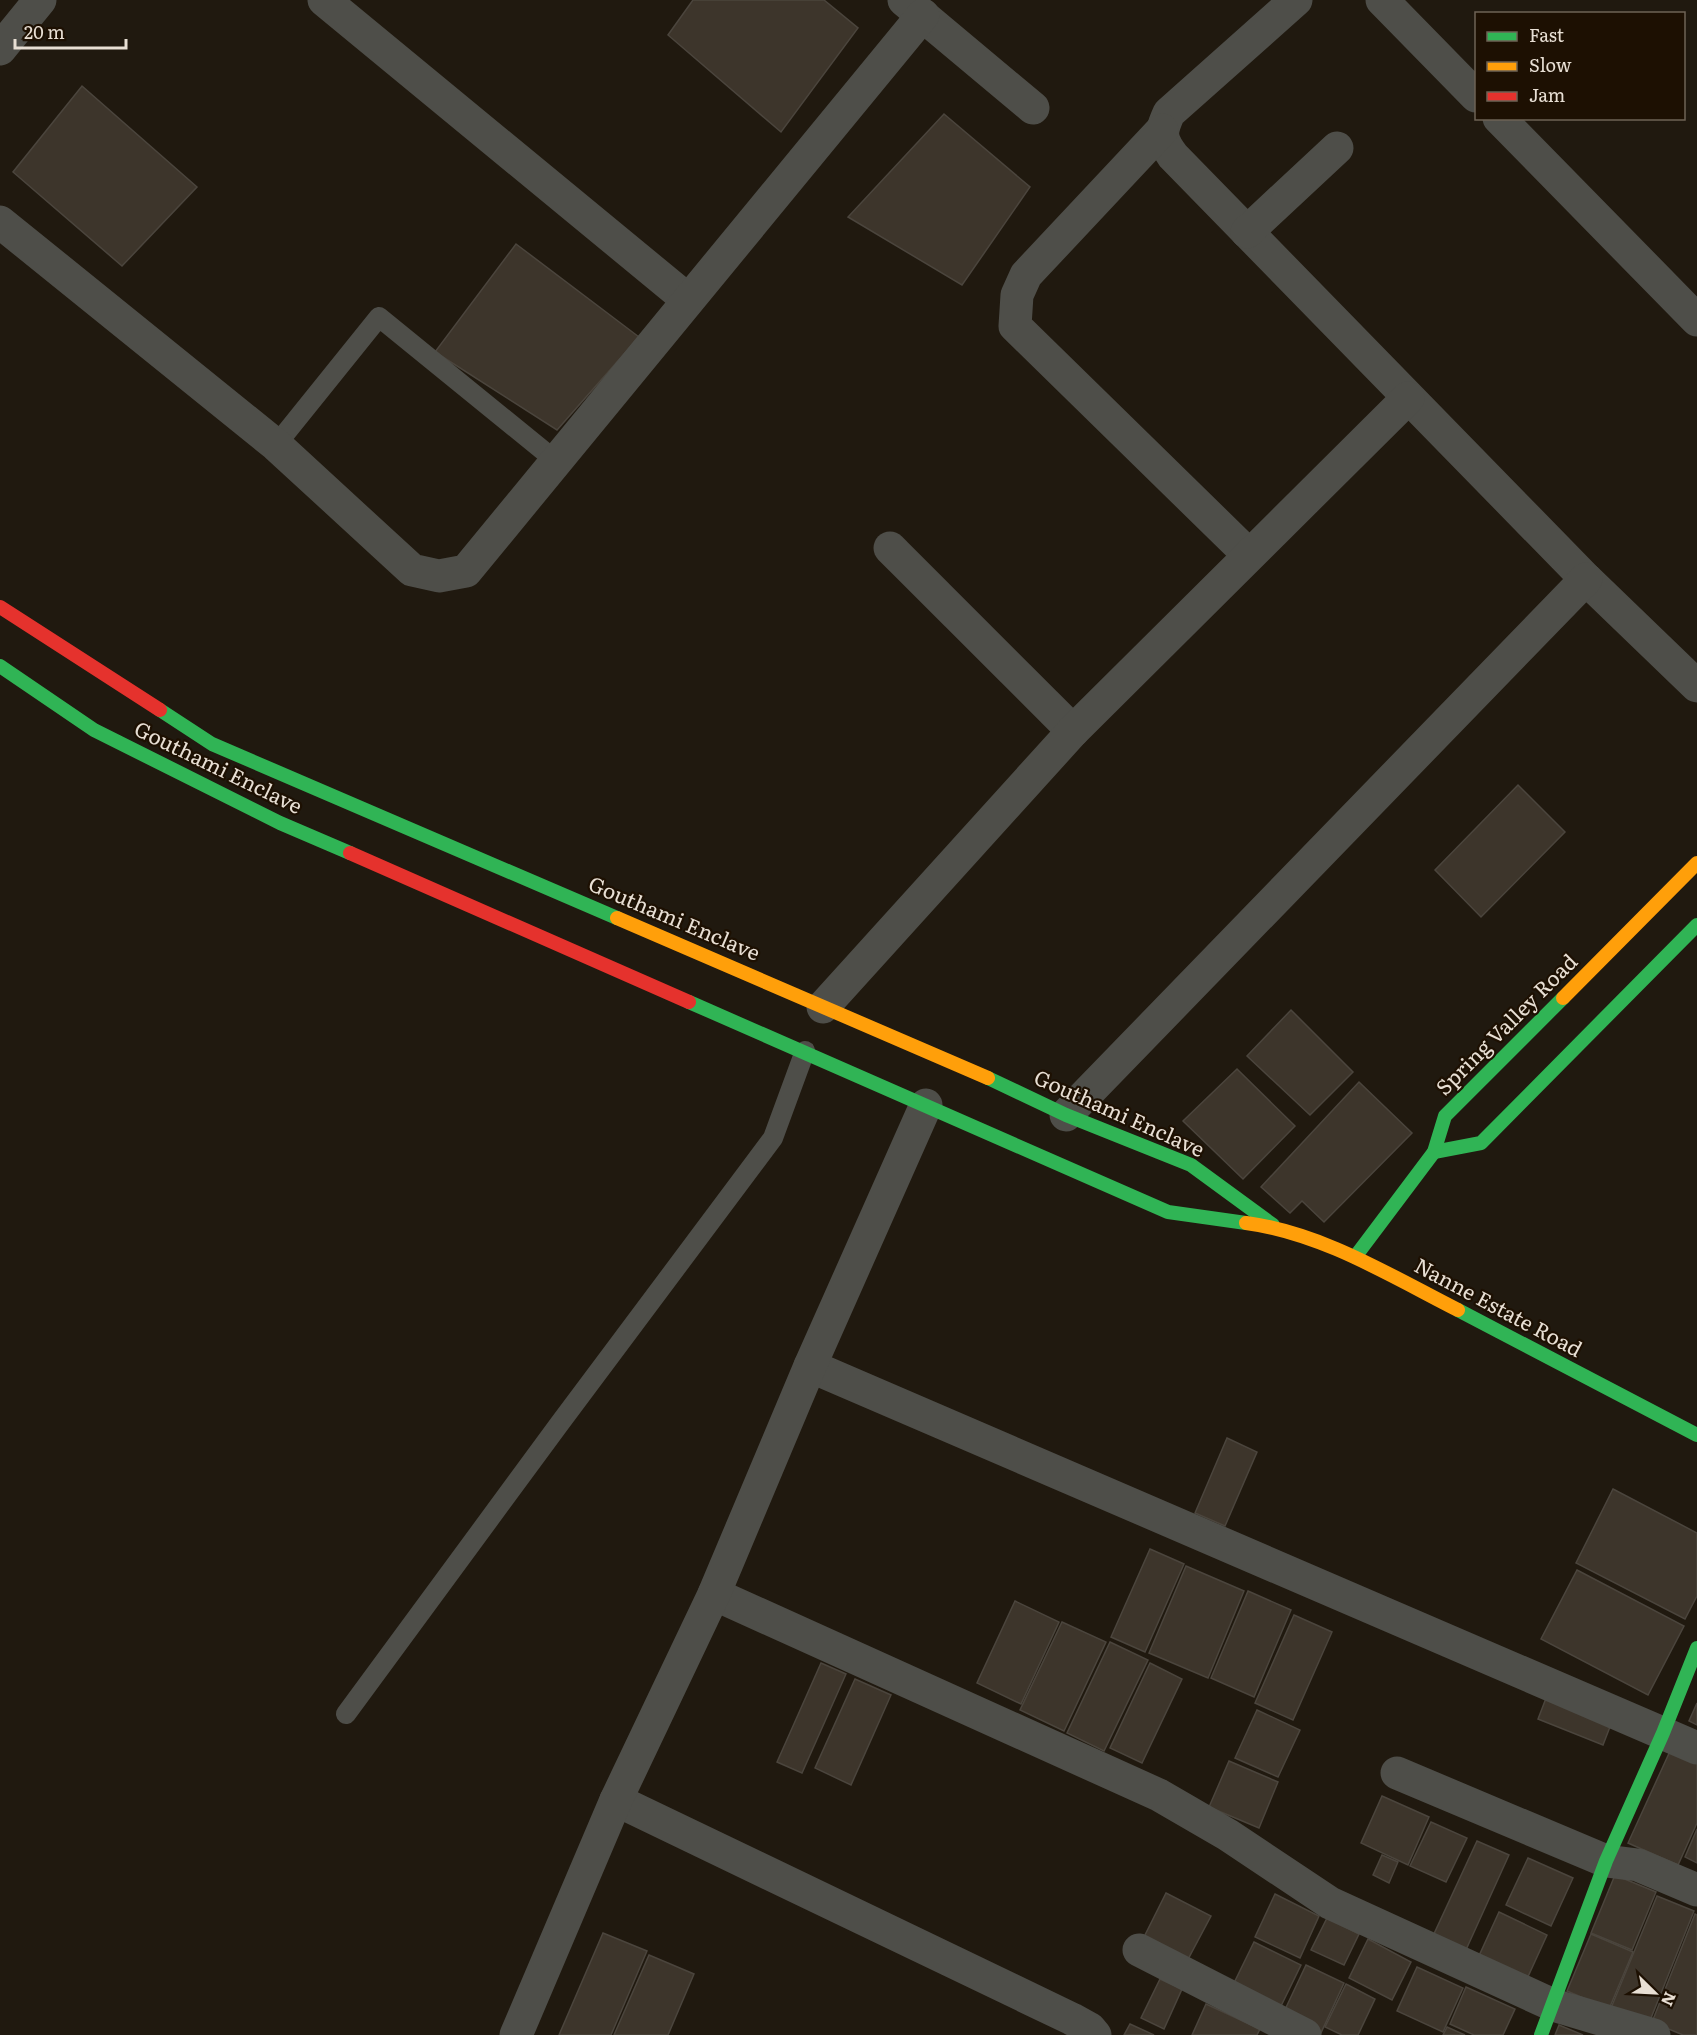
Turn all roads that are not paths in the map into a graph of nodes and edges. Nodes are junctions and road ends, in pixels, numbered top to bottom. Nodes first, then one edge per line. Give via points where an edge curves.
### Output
1 (40, 0) edge
2 (324, 0) edge
3 (1296, 0) edge
4 (1382, 0) edge
5 (914, 8) edge
6 (0, 49) edge
7 (1475, 95) edge
8 (1033, 108) dead end
9 (1501, 120) edge
10 (1162, 130) junction
11 (1337, 148) dead end
12 (0, 222) edge
13 (1247, 232) junction
14 (688, 300) junction
15 (1697, 320) edge
16 (1408, 398) junction
17 (276, 445) junction
18 (556, 461) junction
19 (890, 548) dead end
20 (1249, 555) junction
21 (1586, 579) junction
22 (0, 607) edge
23 (0, 666) edge
24 (1697, 686) edge
25 (1073, 730) junction
26 (1697, 863) edge
27 (1697, 925) edge
28 (823, 1006) junction
29 (805, 1052) junction
30 (926, 1105) junction
31 (1066, 1115) junction
32 (1434, 1152) junction
33 (1276, 1227) junction
34 (1355, 1257) junction
35 (810, 1366) junction
36 (1697, 1434) edge
37 (714, 1594) junction
38 (1697, 1648) edge
39 (346, 1714) dead end
40 (1663, 1733) junction
41 (1697, 1748) edge
42 (1396, 1773) dead end
43 (616, 1800) junction
44 (1606, 1861) junction
45 (1697, 1890) edge
46 (1139, 1950) dead end
47 (1553, 2005) junction
48 (516, 2035) edge
49 (1095, 2035) edge
50 (1305, 2035) edge
51 (1541, 2035) edge
52 (1654, 2035) edge

1 - 6 street
2 - 14 street
3 - 10 street via 1169,113
4 - 7 street
5 - 8 street
5 - 14 street
9 - 15 street
10 - 13 street via 1163,143 1173,156
10 - 20 street via 1026,275 1017,295 1016,326
11 - 13 street
12 - 17 street
13 - 16 street
14 - 18 street
16 - 20 street
16 - 21 street
17 - 18 street via 412,570 439,576 466,571
17 - 18 lane via 379,317
19 - 25 street
20 - 25 street
21 - 24 street
21 - 31 street
22 - 28 street, Gouthami Enclave via 212,744
23 - 29 street, Gouthami Enclave via 94,730 280,823
25 - 28 street
26 - 32 street, Spring Valley Road via 1445,1116
27 - 32 street via 1481,1143
28 - 31 street, Gouthami Enclave
29 - 30 street, Gouthami Enclave
29 - 39 lane via 773,1138
30 - 33 street, Gouthami Enclave via 1168,1212
30 - 35 street
31 - 33 street, Gouthami Enclave via 1191,1165
32 - 34 street, Spring Valley Road
33 - 34 street, Nanne Estate Road
34 - 36 street, Nanne Estate Road
35 - 37 street
35 - 40 street
37 - 43 street
37 - 47 street via 1159,1795 1228,1835 1330,1903
38 - 40 street
40 - 41 street
40 - 44 street
42 - 44 street
43 - 48 street
43 - 49 street via 1072,2019
44 - 45 street via 1638,1865
44 - 47 street
46 - 50 street
47 - 51 street
47 - 52 street

